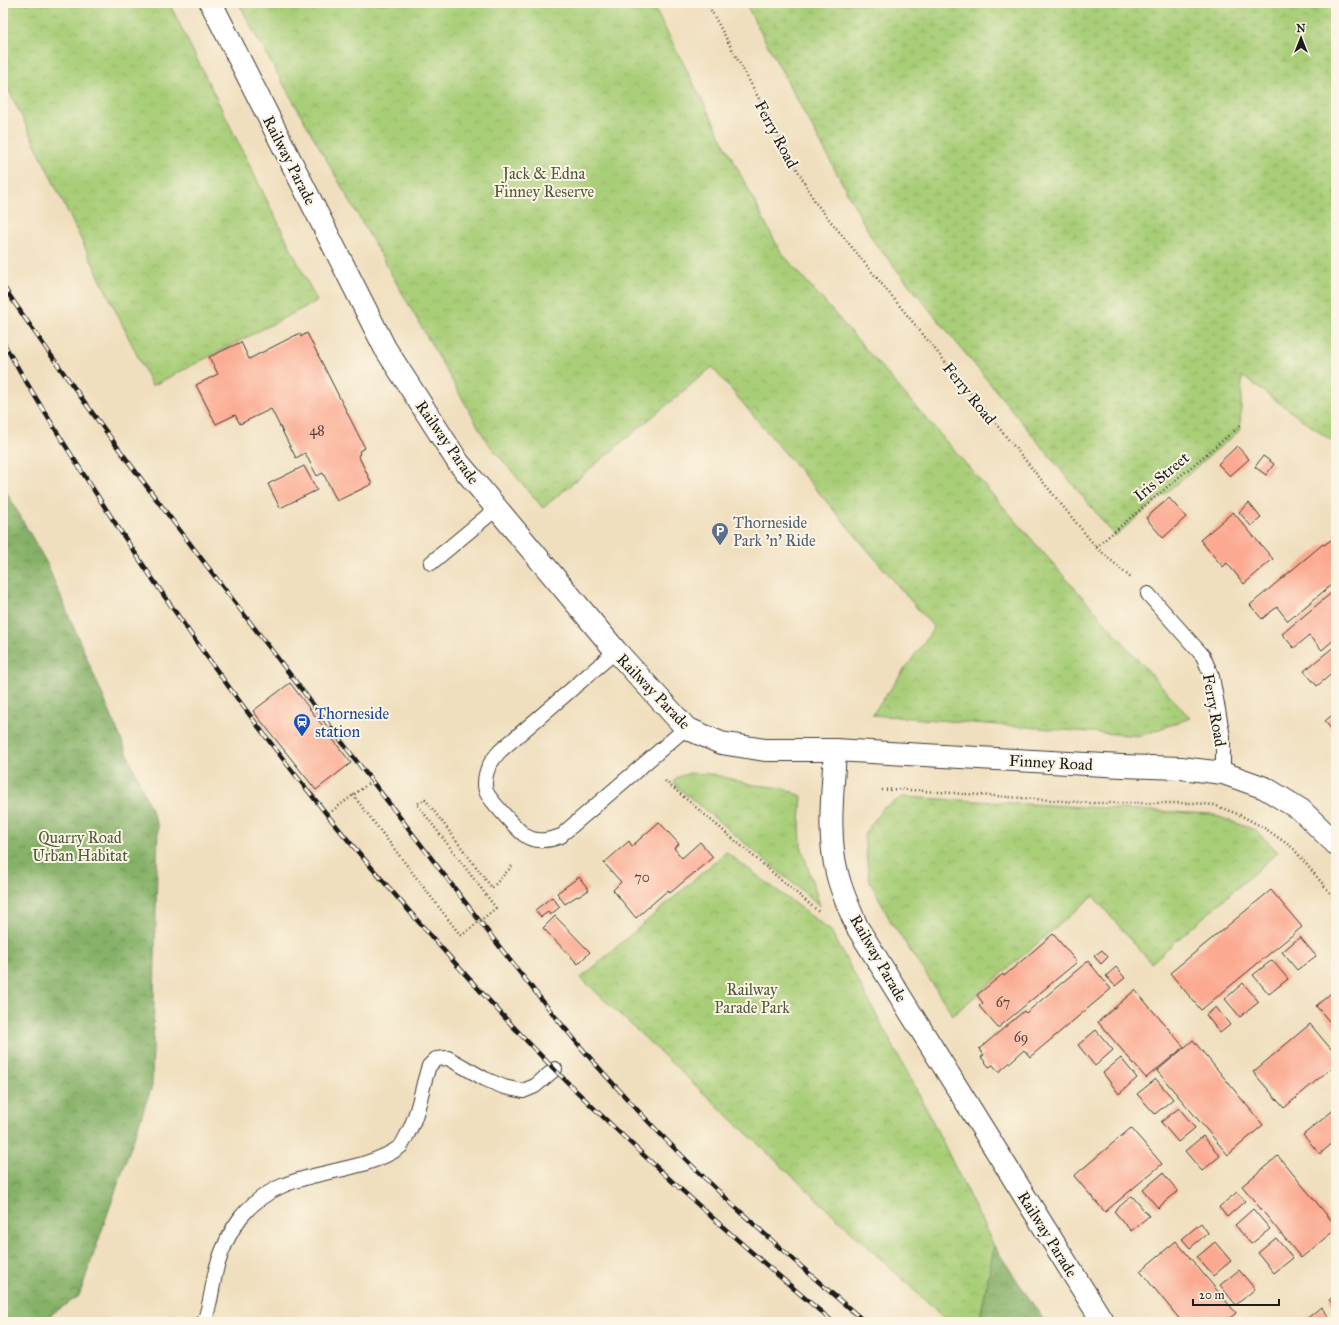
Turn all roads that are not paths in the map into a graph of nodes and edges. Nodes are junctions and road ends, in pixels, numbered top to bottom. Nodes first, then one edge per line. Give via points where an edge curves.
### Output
1 (211, 3) edge
2 (496, 508) junction
3 (431, 563) dead end
4 (1148, 594) road end
5 (616, 651) junction
6 (686, 728) junction
7 (835, 750) junction
8 (1223, 773) junction
9 (1336, 844) edge
10 (554, 1069) dead end
11 (204, 1322) edge
12 (1103, 1322) edge

1 - 2 street, Railway Parade via 385,348 458,462
2 - 3 lane
2 - 5 street, Railway Parade
4 - 8 lane, Ferry Road via 1203,656 1212,677 1223,736
5 - 6 street, Railway Parade
5 - 6 lane via 491,760 486,773 485,785 488,794 526,836 540,840 553,839 564,834
6 - 7 street, Railway Parade via 721,743 765,750
7 - 8 street, Finney Road via 1181,768
7 - 12 street, Railway Parade via 831,827 833,853 837,874 857,927
8 - 9 street, Finney Road via 1265,788 1301,810
10 - 11 lane via 535,1086 523,1091 498,1084 448,1058 436,1059 429,1066 424,1078 412,1126 401,1145 380,1159 290,1182 257,1200 241,1218 229,1236 217,1266

